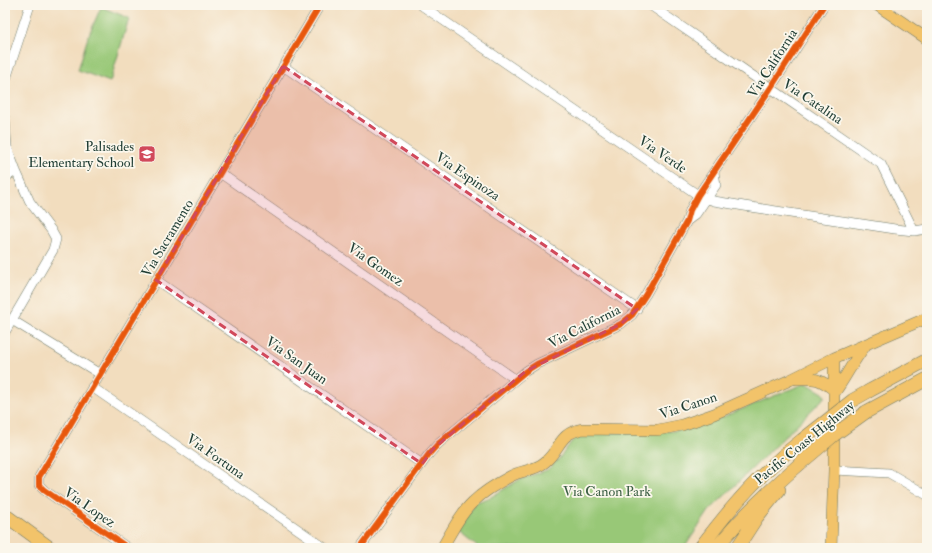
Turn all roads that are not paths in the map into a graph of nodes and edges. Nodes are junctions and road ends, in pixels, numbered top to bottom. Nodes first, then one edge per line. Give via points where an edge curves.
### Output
1 (30, 5) edge
2 (320, 5) edge
3 (421, 5) edge
4 (650, 5) edge
5 (824, 5) edge
6 (877, 5) edge
7 (927, 39) edge
8 (283, 66) junction
9 (5, 82) edge
10 (770, 89) junction
11 (5, 119) edge
12 (16, 171) junction
13 (220, 173) junction
14 (5, 177) edge
15 (703, 197) junction
16 (927, 229) edge
17 (914, 231) junction
18 (156, 280) junction
19 (637, 309) junction
20 (927, 318) edge
21 (12, 320) junction
22 (5, 332) edge
23 (866, 344) junction
24 (834, 358) junction
25 (927, 360) edge
26 (100, 374) junction
27 (515, 379) junction
28 (927, 379) edge
29 (790, 380) junction
30 (92, 387) junction
31 (835, 391) junction
32 (802, 462) junction
33 (422, 464) junction
34 (834, 470) junction
35 (39, 485) joint
36 (927, 495) edge
37 (5, 515) edge
38 (25, 530) junction
39 (50, 548) edge
40 (56, 548) edge
41 (128, 548) edge
42 (325, 548) edge
43 (360, 548) edge
44 (442, 548) edge
45 (700, 548) edge
46 (716, 548) edge
47 (737, 548) edge
48 (831, 548) edge

1 - 9 street
2 - 8 street, Via Sacramento
3 - 15 street, Via Verde
4 - 10 street, Via Catalina
5 - 10 street, Via California
6 - 7 main road
8 - 13 street, Via Sacramento
8 - 19 street, Via Espinoza
10 - 15 street, Via California via 714,172 716,185
10 - 17 street, Via Catalina via 881,164
11 - 12 street via 7,147
12 - 14 street
12 - 21 street via 30,202 56,239 53,250
13 - 18 street, Via Sacramento
13 - 27 street, Via Gomez
15 - 17 street, Via Verde via 744,206
15 - 19 street, Via California via 696,214 688,221
16 - 17 street, Via Verde
18 - 26 street, Via Sacramento
18 - 33 street, Via San Juan
19 - 27 street, Via California via 621,324 537,364
20 - 23 main road, Via Canon
21 - 22 street
21 - 26 street
23 - 24 main road, Via Canon
23 - 31 main road
24 - 29 main road, Via Canon
24 - 31 main road
25 - 45 highway, Pacific Coast Highway, bridge via 853,400 779,458 745,492
26 - 30 street, Via Sacramento
27 - 33 street, Via California via 438,444
28 - 32 highway, Pacific Coast Highway, bridge via 866,412
29 - 31 main road via 813,378 826,383
29 - 44 main road, Via Canon via 714,414 664,429 574,431 566,435 546,462 513,475 472,502
30 - 35 street, Via Sacramento via 39,477
30 - 42 street, Via Fortuna
31 - 34 main road
32 - 46 highway, Pacific Coast Highway via 745,513
32 - 47 highway via 757,517
33 - 43 street, Via California
34 - 36 street via 889,473
34 - 48 main road
35 - 41 street, Via Lopez
37 - 38 highway
38 - 39 highway
38 - 40 highway

